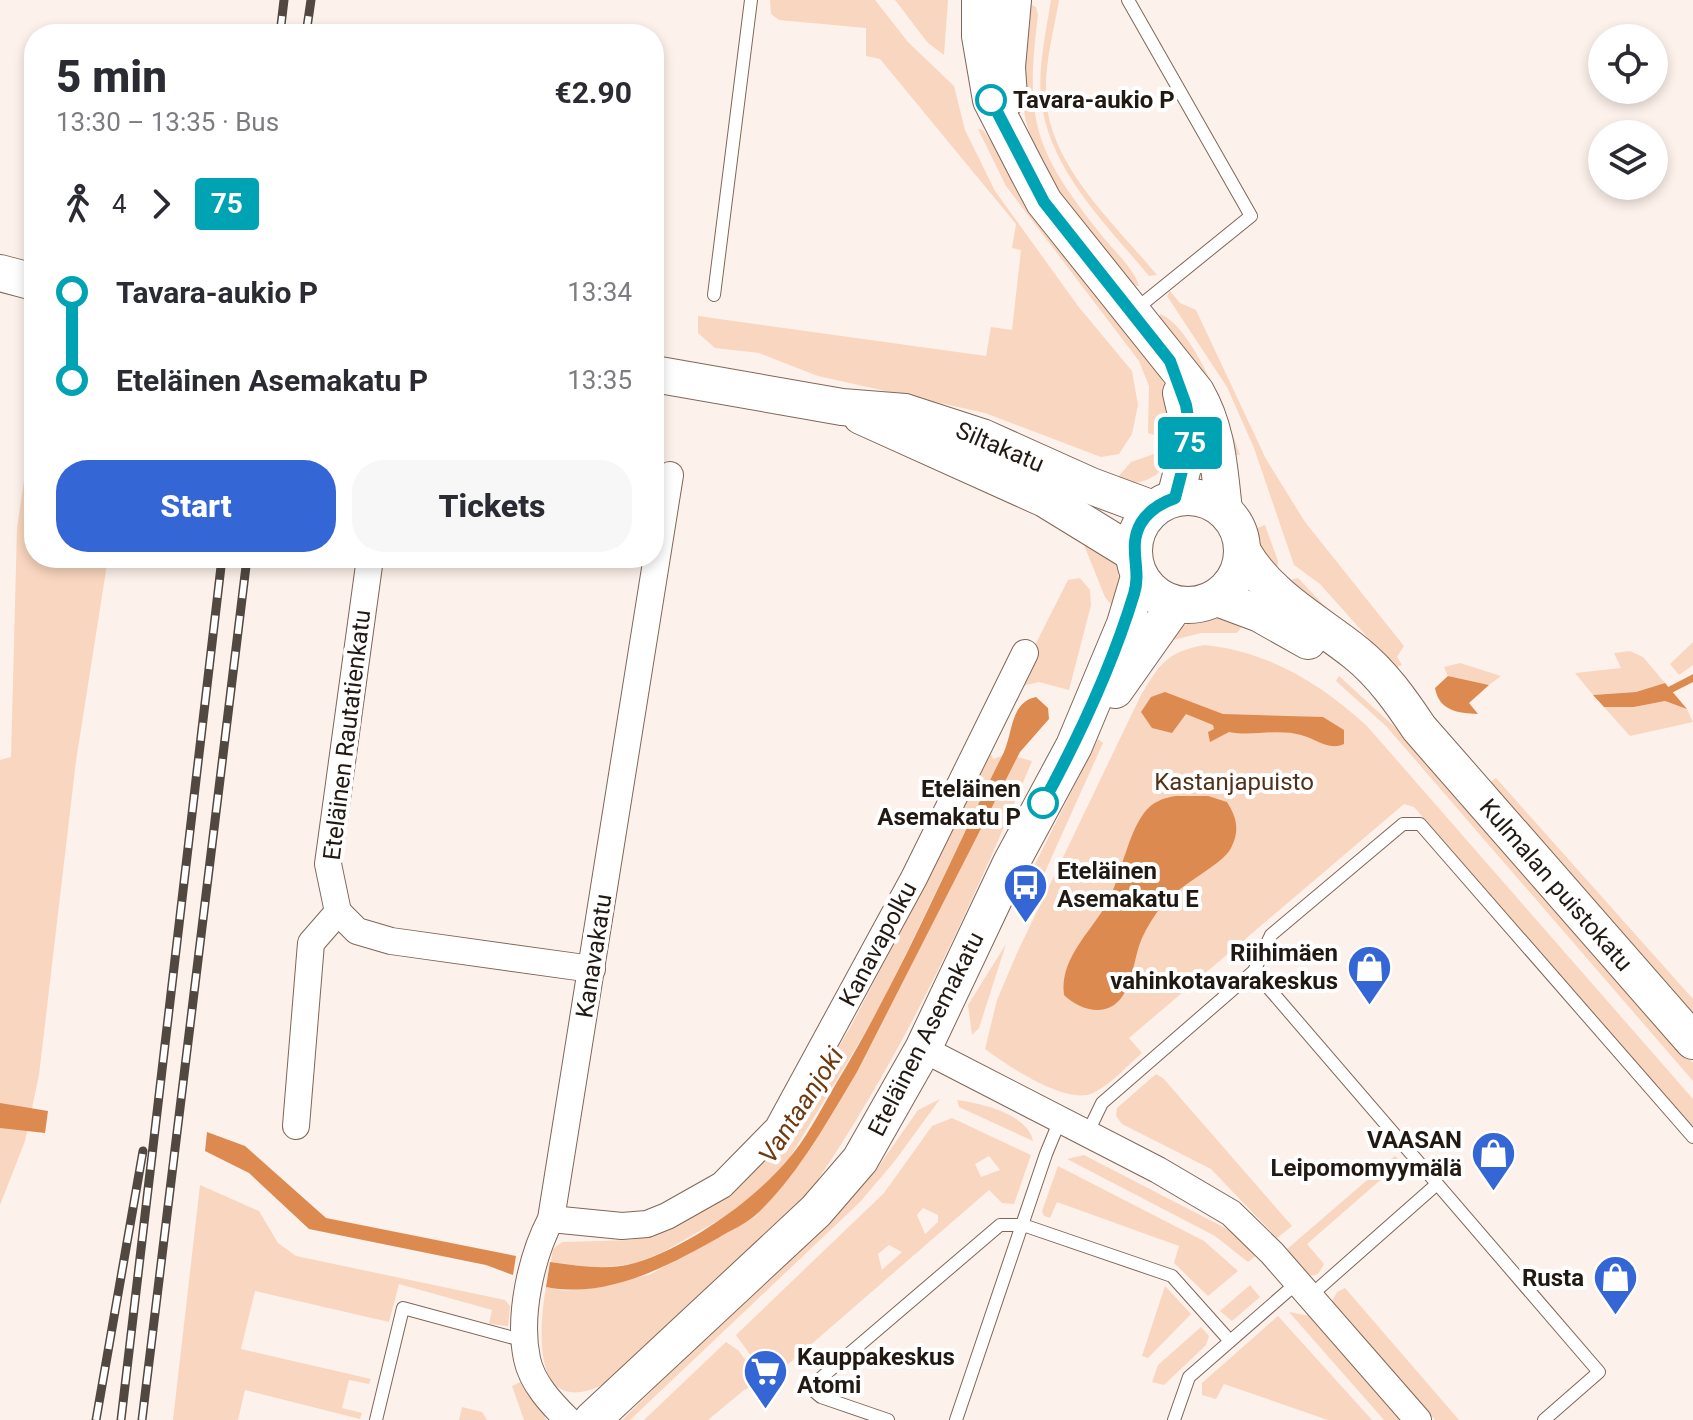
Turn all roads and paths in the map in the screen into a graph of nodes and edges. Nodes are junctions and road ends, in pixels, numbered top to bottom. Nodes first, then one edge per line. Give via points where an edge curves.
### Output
1 (751, 0) edge
2 (980, 0) edge
3 (1013, 0) edge
4 (1128, 0) edge
5 (1015, 146) junction
6 (714, 295) dead end
7 (1130, 314) junction
8 (1170, 361) junction
9 (664, 376) edge
10 (842, 407) junction
11 (670, 475) dead end
12 (1164, 503) junction
13 (1224, 510) junction
14 (664, 513) edge
15 (1243, 552) junction
16 (1136, 565) junction
17 (369, 568) edge
18 (655, 568) edge
19 (1217, 598) junction
20 (1175, 605) junction
21 (1025, 653) dead end
22 (1419, 728) junction
23 (1074, 746) junction
24 (338, 912) junction
25 (592, 969) junction
26 (1254, 971) junction
27 (1693, 1041) edge
28 (923, 1049) junction
29 (1060, 1120) junction
30 (296, 1126) dead end
31 (1087, 1134) junction
32 (1693, 1137) edge
33 (1437, 1184) junction
34 (551, 1219) junction
35 (1023, 1225) junction
36 (1304, 1289) junction
37 (1230, 1341) junction
38 (525, 1342) junction
39 (376, 1420) edge
40 (568, 1420) edge
41 (592, 1420) edge
42 (888, 1420) edge
43 (956, 1420) edge
44 (1174, 1420) edge
45 (1418, 1420) edge
46 (1544, 1420) edge

1 - 6 lane
2 - 5 street via 991,100
3 - 5 street via 1007,67
4 - 7 lane via 1251,216
5 - 7 street via 1044,202
7 - 8 street
8 - 12 street via 1191,436
8 - 13 street via 1196,392 1213,426
9 - 10 street, Siltakatu
10 - 12 street, Siltakatu via 905,412 944,423 1101,491
10 - 16 street, Siltakatu via 1045,499
11 - 14 street, Kanavakatu
12 - 13 street via 1201,499
12 - 16 street via 1142,521
13 - 15 street via 1234,522
15 - 19 street via 1236,578
15 - 22 street, Kulmalan puistokatu via 1274,592 1359,655 1393,690
16 - 20 street via 1149,590
16 - 23 street, Eteläinen Asemakatu via 1125,624
17 - 24 street, Eteläinen Rautatienkatu via 328,864
18 - 25 street, Kanavakatu
19 - 20 street
19 - 22 street, Kulmalan puistokatu via 1260,614 1322,649
20 - 23 street, Eteläinen Asemakatu
21 - 34 street, Kanavapolku via 914,878 778,1128 722,1185 667,1216 622,1226
22 - 27 street, Kulmalan puistokatu
23 - 28 street, Eteläinen Asemakatu via 1011,863
24 - 25 street via 357,931 391,941
24 - 30 street via 311,943
25 - 34 street, Kanavakatu
26 - 31 lane via 1102,1103
26 - 32 lane via 1271,935 1403,824 1420,824
26 - 33 lane
28 - 29 street
28 - 41 street, Eteläinen Asemakatu via 874,1137 839,1186
29 - 31 street
29 - 35 lane
31 - 36 street via 1231,1213
33 - 36 lane
33 - 46 lane via 1599,1372
34 - 38 street, Kanavakatu via 538,1243
35 - 37 lane via 1172,1276
35 - 42 lane via 1000,1225 991,1231 815,1383 821,1397
35 - 43 lane
36 - 37 lane
36 - 45 street
37 - 44 lane via 1189,1377
38 - 39 lane via 403,1308
38 - 40 street, Kanavakatu via 539,1386

